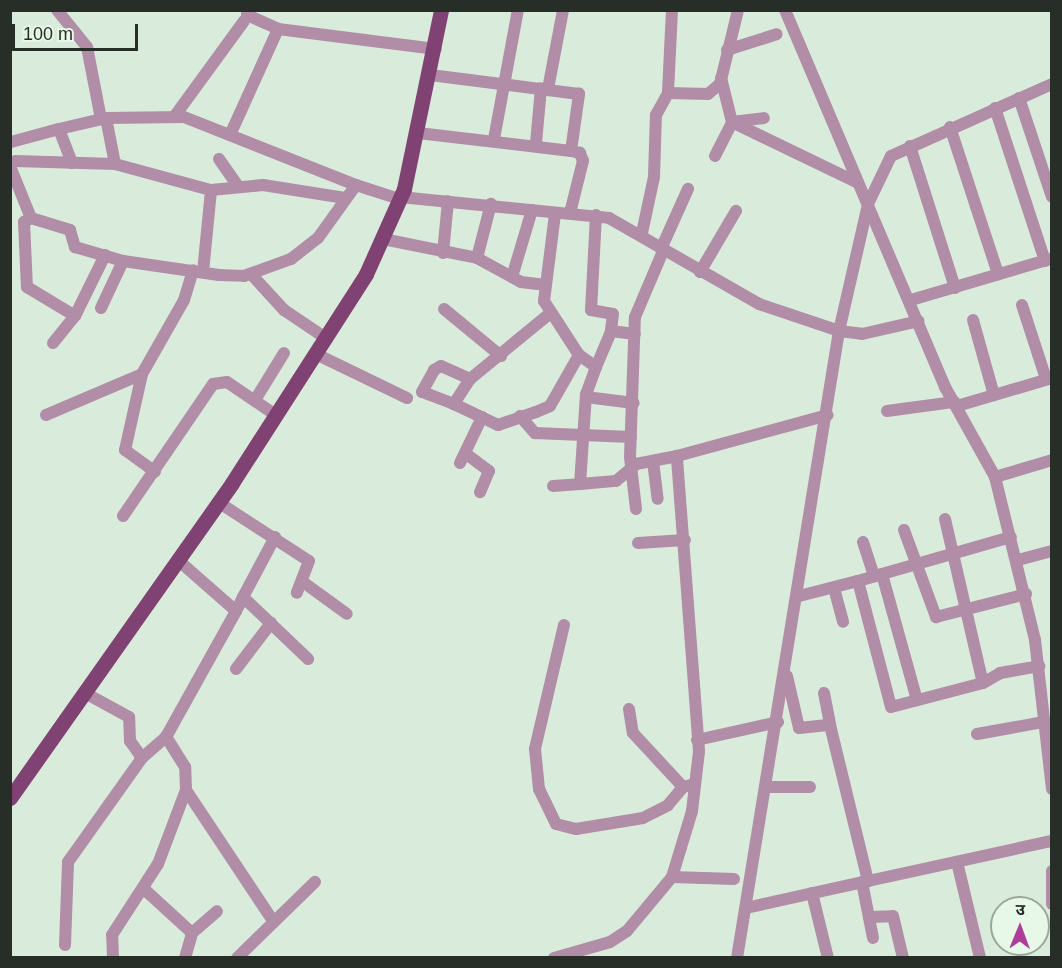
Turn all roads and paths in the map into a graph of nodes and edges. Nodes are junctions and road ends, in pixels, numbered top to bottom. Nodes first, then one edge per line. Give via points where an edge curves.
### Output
1 (57, 10) edge
2 (441, 10) edge
3 (518, 10) edge
4 (563, 10) edge
5 (672, 10) edge
6 (738, 10) edge
7 (785, 10) edge
8 (246, 16) edge
9 (278, 29) junction
10 (777, 34) dead end
11 (436, 49) junction
12 (727, 50) junction
13 (430, 75) junction
14 (721, 78) junction
15 (504, 83) junction
16 (1052, 84) edge
17 (545, 89) junction
18 (668, 93) junction
19 (1019, 98) junction
20 (995, 108) junction
21 (174, 117) junction
22 (764, 118) dead end
23 (104, 119) junction
24 (732, 122) junction
25 (950, 127) junction
26 (59, 129) junction
27 (418, 133) junction
28 (230, 135) junction
29 (494, 139) junction
30 (11, 142) edge
31 (536, 142) junction
32 (910, 146) junction
33 (571, 151) junction
34 (715, 156) dead end
35 (219, 159) dead end
36 (12, 163) edge
37 (72, 163) junction
38 (115, 164) junction
39 (858, 183) junction
40 (356, 185) junction
41 (238, 186) junction
42 (688, 189) dead end
43 (211, 190) junction
44 (1052, 197) edge
45 (345, 198) junction
46 (400, 198) junction
47 (448, 201) junction
48 (491, 204) junction
49 (868, 204) junction
50 (532, 210) junction
51 (736, 211) dead end
52 (570, 213) junction
53 (555, 214) junction
54 (596, 215) junction
55 (31, 218) junction
56 (642, 233) junction
57 (383, 239) junction
58 (662, 250) junction
59 (443, 254) junction
60 (105, 255) junction
61 (477, 258) junction
62 (1048, 260) edge
63 (123, 261) junction
64 (198, 271) junction
65 (700, 272) junction
66 (251, 274) junction
67 (998, 274) junction
68 (512, 277) junction
69 (544, 285) junction
70 (955, 288) junction
71 (911, 300) junction
72 (1022, 305) dead end
73 (101, 308) dead end
74 (444, 309) dead end
75 (548, 315) junction
76 (75, 316) junction
77 (973, 320) dead end
78 (919, 321) junction
79 (611, 331) junction
80 (839, 332) junction
81 (635, 334) junction
82 (327, 339) junction
83 (53, 344) dead end
84 (284, 352) dead end
85 (318, 355) junction
86 (501, 356) junction
87 (579, 356) junction
88 (596, 368) junction
89 (142, 374) junction
90 (470, 379) junction
91 (1050, 379) edge
92 (993, 395) junction
93 (586, 397) junction
94 (407, 398) dead end
95 (255, 400) junction
96 (634, 403) junction
97 (454, 404) junction
98 (955, 404) junction
99 (887, 411) dead end
100 (46, 415) dead end
101 (828, 415) junction
102 (277, 416) junction
103 (520, 416) junction
104 (482, 417) junction
105 (586, 433) junction
106 (632, 437) junction
107 (677, 456) junction
108 (1052, 460) edge
109 (653, 461) junction
110 (630, 468) junction
111 (155, 472) junction
112 (995, 477) junction
113 (580, 484) junction
114 (553, 486) dead end
115 (480, 492) dead end
116 (658, 499) dead end
117 (218, 502) junction
118 (636, 509) dead end
119 (123, 516) dead end
120 (945, 519) dead end
121 (904, 530) dead end
122 (274, 537) junction
123 (1011, 537) junction
124 (685, 540) junction
125 (863, 542) dead end
126 (638, 543) dead end
127 (1052, 551) edge
128 (953, 553) junction
129 (178, 560) junction
130 (1018, 560) junction
131 (915, 564) junction
132 (878, 575) junction
133 (858, 581) junction
134 (834, 588) junction
135 (1026, 594) junction
136 (799, 596) junction
137 (243, 597) junction
138 (967, 609) junction
139 (237, 610) junction
140 (346, 614) dead end
141 (843, 622) dead end
142 (271, 623) junction
143 (564, 625) dead end
144 (308, 659) dead end
145 (1038, 666) junction
146 (236, 669) dead end
147 (786, 675) junction
148 (983, 683) junction
149 (824, 693) dead end
150 (87, 694) junction
151 (917, 700) junction
152 (629, 709) dead end
153 (1046, 720) edge
154 (778, 722) junction
155 (830, 724) junction
156 (977, 734) dead end
157 (166, 737) junction
158 (698, 740) junction
159 (142, 758) junction
160 (695, 784) junction
161 (683, 787) junction
162 (765, 787) junction
163 (810, 787) dead end
164 (1052, 789) edge
165 (186, 790) junction
166 (10, 798) edge
167 (1052, 841) edge
168 (957, 862) junction
169 (1052, 870) edge
170 (672, 877) junction
171 (734, 879) dead end
172 (315, 882) dead end
173 (865, 882) junction
174 (144, 889) junction
175 (812, 893) junction
176 (1052, 904) edge
177 (746, 908) junction
178 (217, 911) dead end
179 (869, 917) junction
180 (273, 921) junction
181 (192, 933) junction
182 (873, 938) dead end
183 (65, 945) dead end
184 (113, 957) edge
185 (185, 957) edge
186 (237, 957) edge
187 (554, 957) edge
188 (737, 957) edge
189 (828, 957) edge
190 (903, 957) edge
191 (980, 957) edge

1 - 23 street via 87,47
2 - 11 main road
3 - 15 street
4 - 17 street
5 - 18 street
6 - 12 street
7 - 39 street
8 - 9 street
8 - 21 street
9 - 11 street
9 - 28 street
10 - 12 street
11 - 13 main road
12 - 14 street
13 - 15 street
13 - 27 main road
14 - 18 street via 708,94
14 - 24 street
15 - 17 street
15 - 29 street
16 - 19 street
17 - 31 street
17 - 33 street via 580,97
18 - 56 street via 656,115 654,177
19 - 20 street
19 - 44 street
20 - 25 street
20 - 62 street
21 - 23 street
21 - 28 street
22 - 24 street
23 - 26 street
23 - 38 street
24 - 34 street
24 - 39 street
25 - 32 street
25 - 67 street
26 - 30 street
26 - 37 street
27 - 29 street
27 - 46 main road
28 - 40 street
29 - 31 street
30 - 36 street
31 - 33 street
32 - 49 street via 882,166
32 - 70 street
33 - 52 street via 580,153 583,161
35 - 41 street
36 - 37 street
36 - 55 street
37 - 38 street
38 - 43 street
39 - 49 street
40 - 45 street
40 - 46 street
41 - 43 street
41 - 45 street
42 - 58 street
43 - 64 street
45 - 66 street via 318,238 291,259
46 - 47 street
46 - 57 main road
47 - 48 street
47 - 59 street
48 - 50 street
48 - 61 street
49 - 71 street
49 - 80 street
50 - 53 street
50 - 68 street
51 - 65 street
52 - 53 street
52 - 54 street
53 - 69 street
54 - 56 street
54 - 79 street via 591,310 613,314
55 - 60 street via 70,230 75,247
55 - 76 street via 24,222 27,287
56 - 58 street
57 - 59 street
57 - 82 main road
58 - 65 street
58 - 81 street via 638,302
59 - 61 street
60 - 63 street
60 - 76 street
61 - 68 street
62 - 67 street
63 - 64 street
63 - 73 street
64 - 66 street
64 - 89 street
65 - 80 street via 792,319
66 - 82 street via 284,310
67 - 70 street
68 - 69 street
69 - 75 street
70 - 71 street
71 - 78 street
72 - 91 street
74 - 86 street
75 - 86 street
75 - 87 street
76 - 83 street
77 - 92 street
78 - 80 street via 862,334
78 - 98 street
79 - 81 street
79 - 88 street
80 - 101 street
81 - 96 street
82 - 85 main road
84 - 95 street
85 - 94 street
85 - 102 main road
86 - 90 street
87 - 88 street
87 - 103 street via 550,406
88 - 93 street
89 - 100 street
89 - 111 street via 125,450
90 - 97 street
90 - 97 street via 441,366 434,370 422,392
91 - 92 street
92 - 98 street
93 - 96 street
93 - 105 street
95 - 102 street
95 - 111 street via 227,382 213,384
96 - 106 street
97 - 104 street
98 - 99 street
98 - 112 street
101 - 107 street
101 - 136 street
102 - 117 main road
103 - 104 street via 502,425
103 - 105 street via 535,433
104 - 115 street via 463,458 489,471
105 - 106 street
105 - 113 street
106 - 110 street
107 - 109 street
107 - 124 street
108 - 112 street
109 - 110 street
109 - 116 street
110 - 113 street via 616,481
110 - 118 street
111 - 119 street
112 - 123 street
113 - 114 street
117 - 122 street
117 - 129 main road
120 - 128 street
121 - 131 street
122 - 137 street
122 - 140 street via 309,561 300,587
123 - 128 street
123 - 130 street
124 - 126 street
124 - 158 street
125 - 132 street
127 - 130 street
128 - 131 street
128 - 138 street
129 - 139 street
129 - 150 main road
130 - 135 street
131 - 132 street
131 - 138 street via 932,615
132 - 133 street
132 - 151 street
133 - 134 street
133 - 151 street via 891,707
134 - 136 street
134 - 141 street
135 - 138 street
135 - 145 street
136 - 147 street
137 - 139 street
137 - 142 street
138 - 148 street
139 - 157 street
142 - 144 street
142 - 146 street
143 - 161 street via 535,749 539,789 556,824 576,829 643,818 668,805
145 - 148 street via 1000,673
145 - 153 street
147 - 154 street
147 - 155 street via 799,728
148 - 151 street
149 - 155 street
150 - 159 street via 129,717 130,741
150 - 166 main road
152 - 161 street via 633,733
153 - 156 street
153 - 164 street
154 - 158 street
154 - 162 street
155 - 173 street
157 - 159 street
157 - 165 street via 185,767
158 - 160 street
159 - 183 street via 68,862
160 - 161 street
160 - 170 street
162 - 163 street
162 - 177 street
165 - 174 street
165 - 180 street
167 - 168 street
168 - 173 street
168 - 191 street
169 - 176 street
170 - 171 street
170 - 187 street via 620,938
172 - 180 street
173 - 175 street
173 - 179 street
174 - 181 street
174 - 184 street via 112,935
175 - 177 street
175 - 189 street
177 - 188 street
178 - 181 street
179 - 182 street
179 - 190 street via 892,916
180 - 186 street
181 - 185 street

